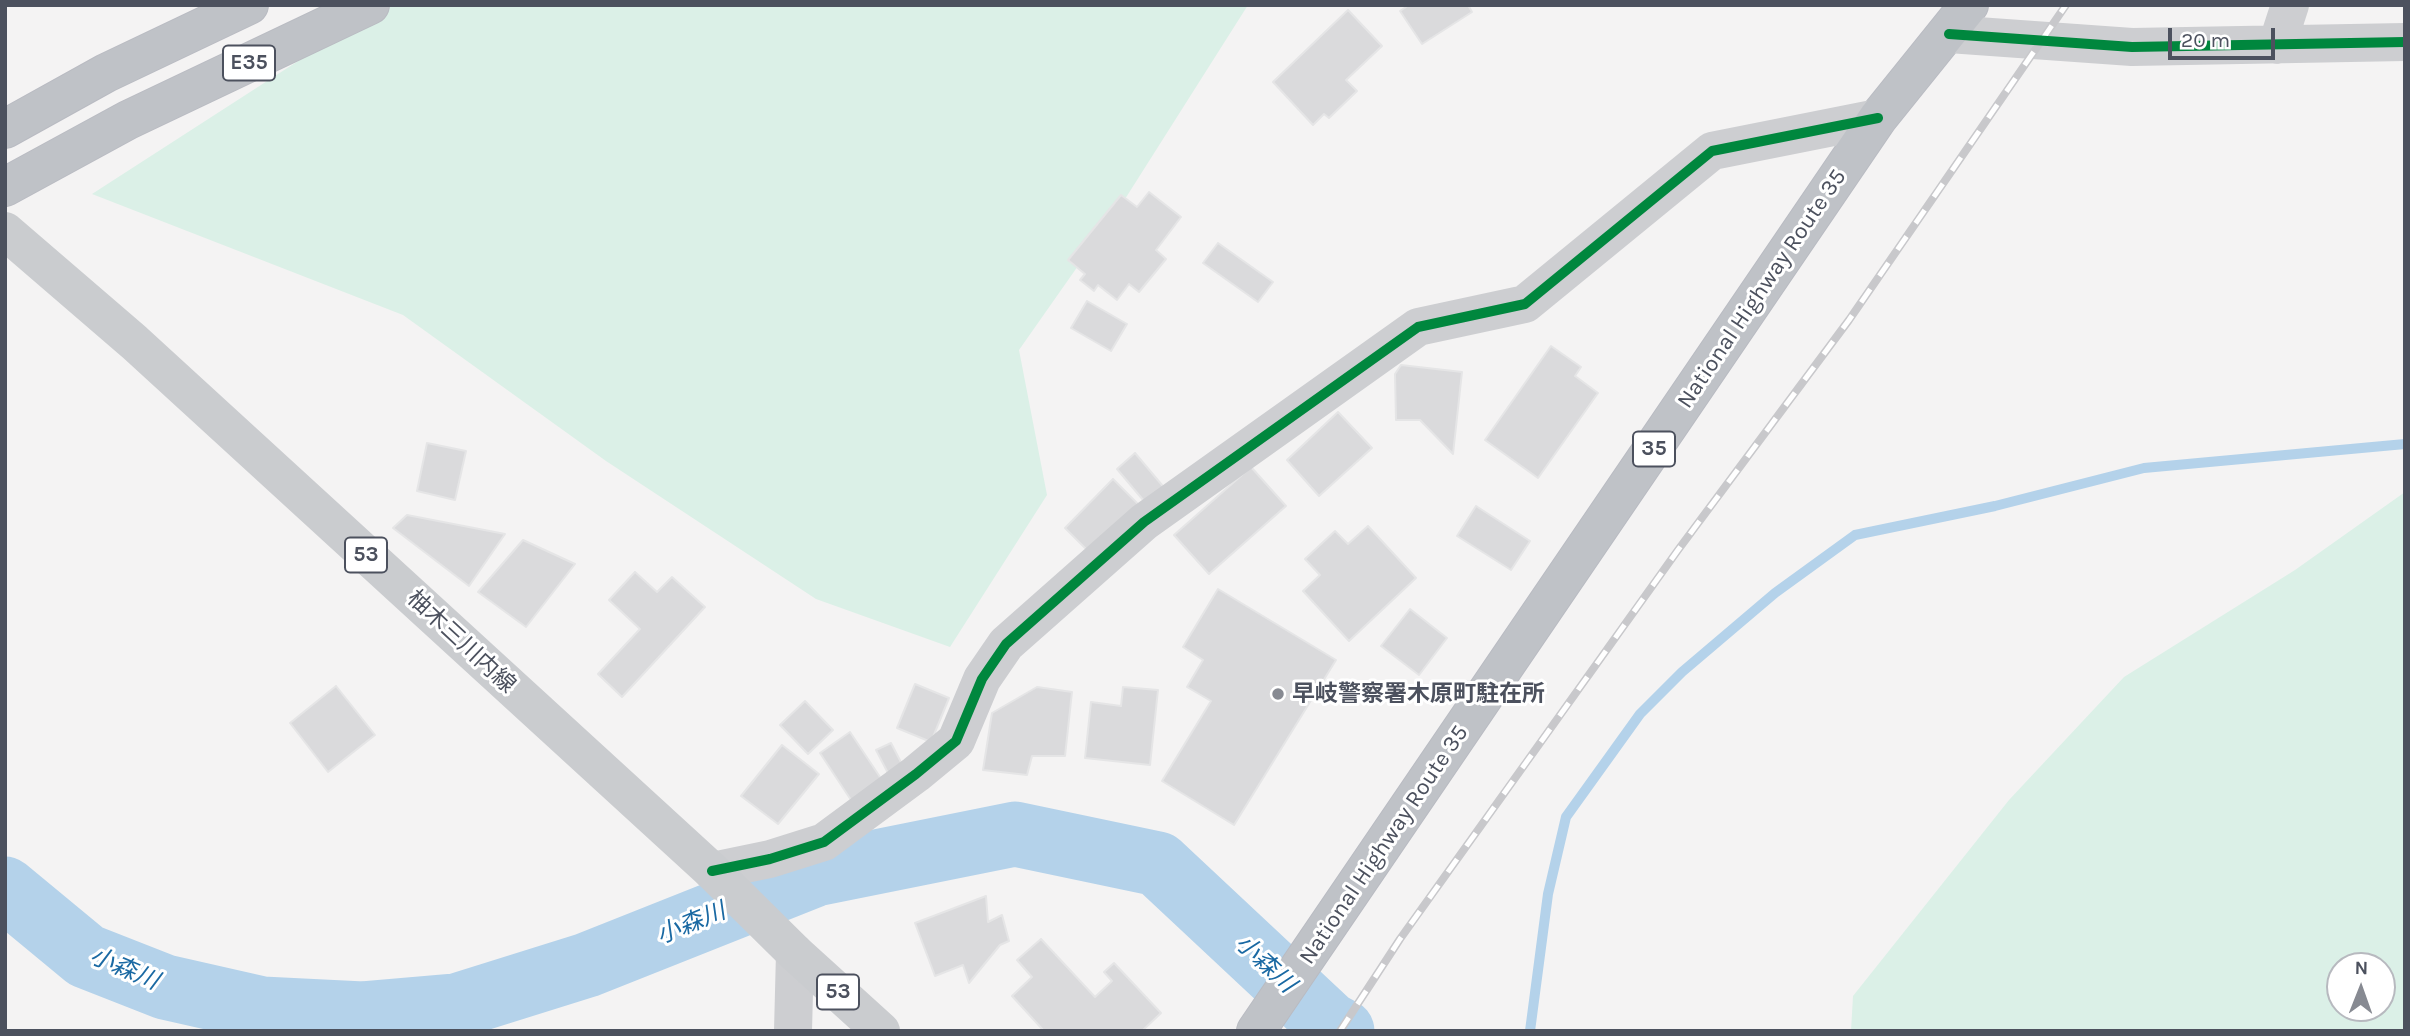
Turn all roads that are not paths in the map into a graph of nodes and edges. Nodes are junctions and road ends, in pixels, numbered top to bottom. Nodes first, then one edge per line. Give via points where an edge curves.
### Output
1 (249, 5) edge
2 (370, 5) edge
3 (2290, 5) edge
4 (1959, 20) edge
5 (2405, 42) edge
6 (2277, 45) junction
7 (1878, 118) junction
8 (5, 129) edge
9 (5, 187) edge
10 (5, 231) edge
11 (718, 877) junction
12 (795, 953) junction
13 (1263, 1021) edge
14 (793, 1031) edge
15 (881, 1031) edge

1 - 8 highway, E35 via 106,73
2 - 9 highway, E35 via 128,120
3 - 6 street
4 - 6 street via 2132,47
4 - 7 highway, National Highway Route 35 / 35
5 - 6 street
7 - 11 street via 1712,150 1525,304 1418,327 1144,522 1006,644 982,679 956,741 916,774 824,842
7 - 13 highway, National Highway Route 35 / 35
10 - 11 main road, 柚木三川内線 / 53 via 134,342
11 - 12 main road, 柚木三川内線 / 53
12 - 14 street
12 - 15 main road, 柚木三川内線 / 53

